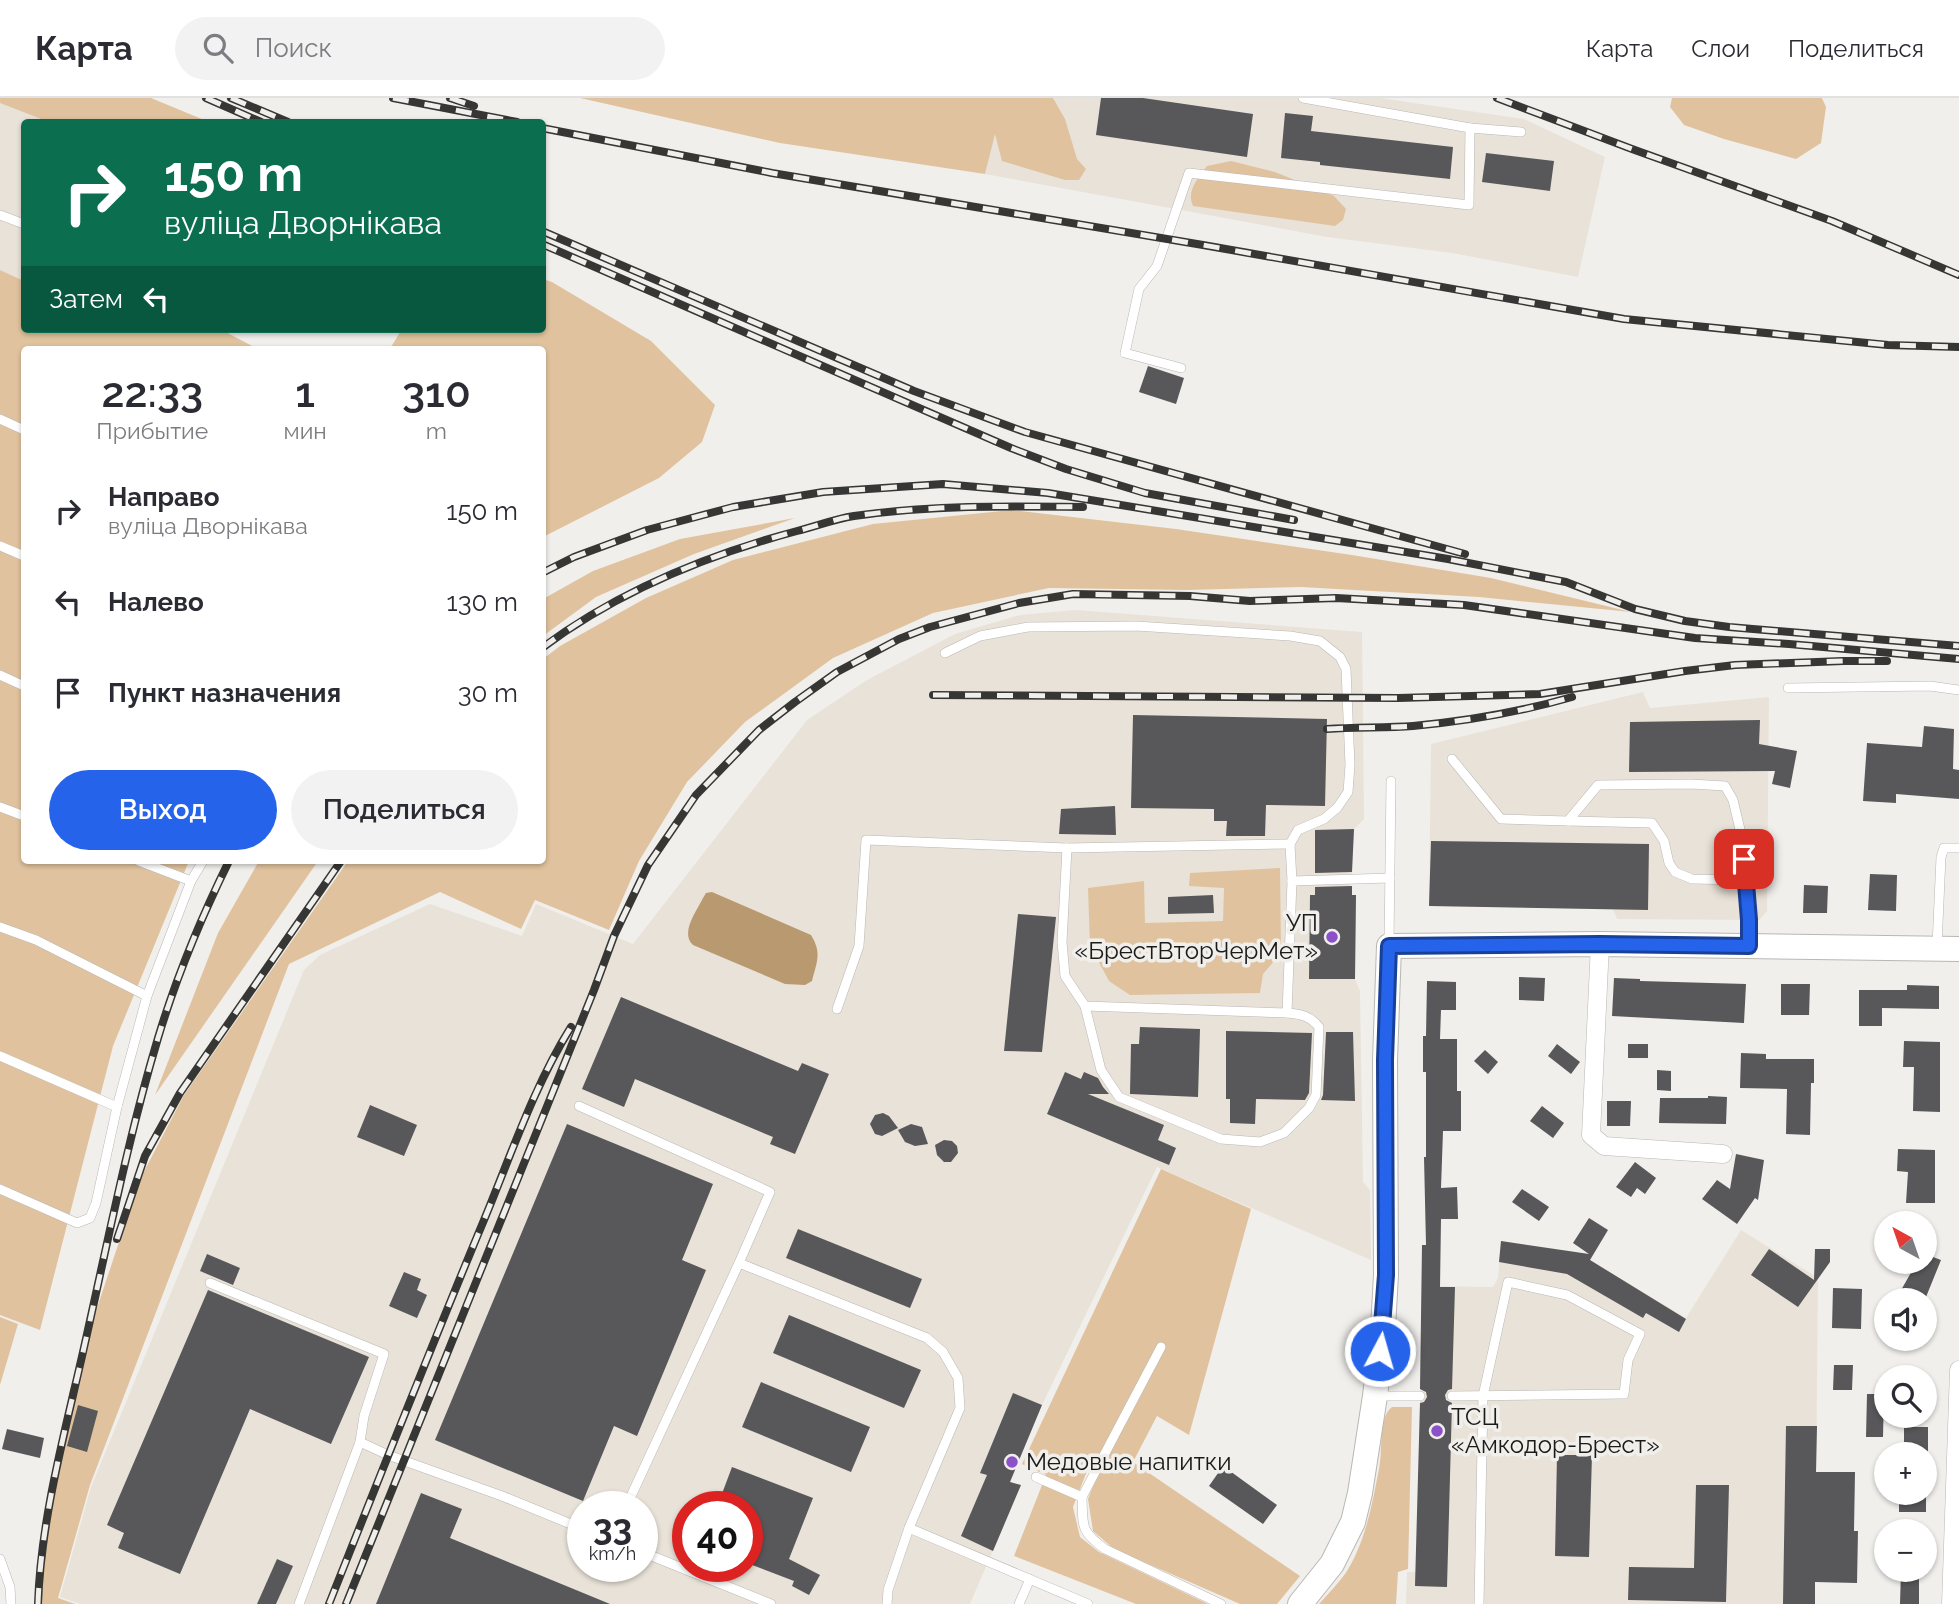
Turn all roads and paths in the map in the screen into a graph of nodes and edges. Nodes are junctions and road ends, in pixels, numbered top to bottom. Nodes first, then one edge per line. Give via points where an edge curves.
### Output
1 (1303, 98) edge
2 (1470, 128) junction
3 (1521, 132) dead end
4 (0, 215) edge
5 (21, 223) edge
6 (1181, 368) dead end
7 (0, 419) edge
8 (21, 429) edge
9 (0, 546) edge
10 (21, 555) edge
11 (944, 653) dead end
12 (0, 675) edge
13 (21, 685) edge
14 (1788, 688) dead end
15 (1959, 690) edge
16 (1452, 759) dead end
17 (1391, 781) dead end
18 (0, 807) edge
19 (21, 815) edge
20 (1568, 821) junction
21 (1290, 844) junction
22 (1067, 848) junction
23 (1959, 848) edge
24 (147, 864) edge
25 (201, 864) edge
26 (1390, 878) junction
27 (1746, 880) junction
28 (191, 881) junction
29 (1292, 881) junction
30 (0, 927) edge
31 (1600, 944) junction
32 (1389, 946) junction
33 (1749, 946) junction
34 (1948, 948) edge
35 (148, 996) junction
36 (1085, 1006) junction
37 (837, 1009) dead end
38 (1287, 1013) junction
39 (0, 1056) edge
40 (579, 1105) dead end
41 (117, 1107) junction
42 (1723, 1154) dead end
43 (0, 1189) edge
44 (739, 1263) junction
45 (210, 1283) dead end
46 (1161, 1347) dead end
47 (1959, 1370) edge
48 (1375, 1396) junction
49 (1420, 1396) dead end
50 (1452, 1396) dead end
51 (1483, 1396) junction
52 (360, 1442) junction
53 (1036, 1477) dead end
54 (633, 1491) edge
55 (1082, 1497) junction
56 (1956, 1514) edge
57 (567, 1522) edge
58 (909, 1528) junction
59 (658, 1558) edge
60 (0, 1559) edge
61 (1030, 1579) junction
62 (10, 1604) edge
63 (299, 1604) edge
64 (771, 1604) edge
65 (887, 1604) edge
66 (1019, 1604) edge
67 (1088, 1604) edge
68 (1221, 1604) edge
69 (1300, 1604) edge
70 (1479, 1604) edge
71 (1951, 1604) edge

1 - 2 lane
2 - 3 lane
2 - 6 lane via 1469,205 1189,173 1157,265 1139,289 1125,352
4 - 5 lane
7 - 8 lane
9 - 10 lane
11 - 21 lane via 980,636 1028,627 1136,626 1320,641 1340,657 1346,669 1348,792 1324,819 1298,830
12 - 13 lane
14 - 15 lane via 1930,686
16 - 20 lane via 1501,819
17 - 26 lane
18 - 19 lane
20 - 27 lane via 1652,823 1675,872 1692,879
20 - 27 lane via 1598,785 1725,786 1734,800
21 - 22 lane
21 - 29 lane
22 - 36 lane via 1062,942 1065,976
22 - 37 lane via 866,840 859,946
23 - 34 lane via 1944,848 1941,857
24 - 28 lane
25 - 28 lane
26 - 29 lane
26 - 32 lane
27 - 33 lane
28 - 35 lane
29 - 38 lane
30 - 35 lane
31 - 32 street
31 - 33 street
31 - 42 street via 1591,1135 1604,1146
32 - 48 street via 1386,1275
33 - 34 street
35 - 41 lane
36 - 38 lane
36 - 38 lane via 1101,1070 1119,1097 1221,1139 1260,1142 1284,1133 1316,1095 1319,1027 1305,1015
39 - 41 lane
40 - 44 lane via 770,1192
41 - 43 lane via 90,1218 77,1223
44 - 54 lane
44 - 58 lane via 927,1338 943,1352 958,1378 960,1408
45 - 52 lane via 384,1354
46 - 55 lane
47 - 56 street
48 - 49 lane
48 - 69 street via 1353,1522 1332,1564
50 - 51 lane
51 - 51 lane via 1623,1394 1628,1360 1640,1334 1567,1295 1508,1282
51 - 70 lane
52 - 57 lane
52 - 63 lane
53 - 55 lane
55 - 68 lane via 1089,1537
56 - 71 street
58 - 61 lane
58 - 65 lane
59 - 64 lane
60 - 62 lane via 10,1587
61 - 66 lane
61 - 67 lane

